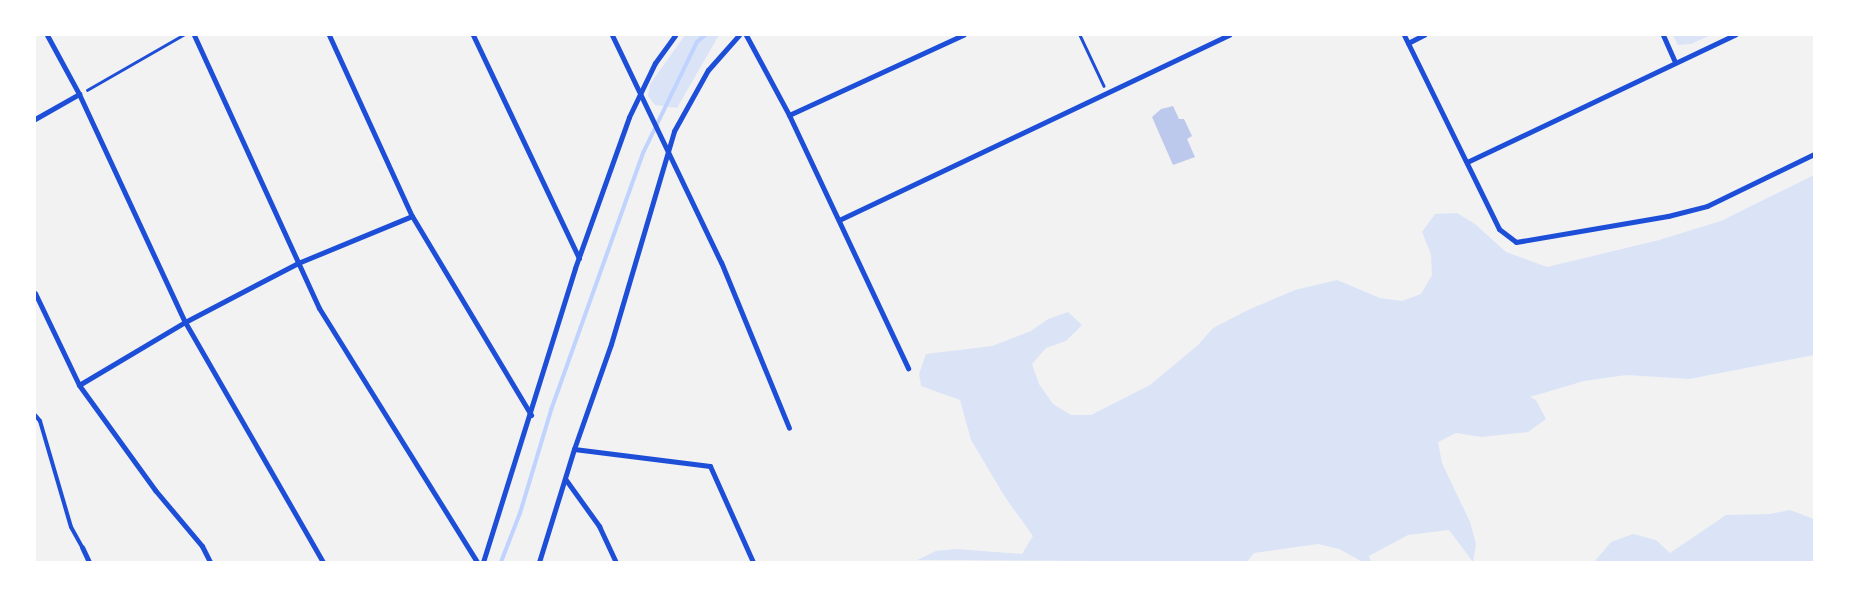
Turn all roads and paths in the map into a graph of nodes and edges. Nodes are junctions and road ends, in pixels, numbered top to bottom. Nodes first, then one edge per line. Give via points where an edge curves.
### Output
1 (47, 35) edge
2 (183, 35) edge
3 (194, 35) edge
4 (329, 35) edge
5 (473, 35) edge
6 (612, 35) edge
7 (676, 35) edge
8 (739, 35) edge
9 (746, 35) edge
10 (962, 35) edge
11 (1080, 35) edge
12 (1229, 35) edge
13 (1404, 35) edge
14 (1424, 35) edge
15 (1663, 35) edge
16 (1735, 35) edge
17 (1408, 43) junction
18 (1675, 62) junction
19 (639, 92) junction
20 (79, 94) junction
21 (1108, 94) junction
22 (789, 115) junction
23 (35, 119) edge
24 (668, 149) junction
25 (1814, 154) edge
26 (1467, 162) junction
27 (412, 216) junction
28 (839, 220) junction
29 (579, 258) junction
30 (298, 263) junction
31 (35, 293) edge
32 (185, 322) junction
33 (908, 368) dead end
34 (79, 385) junction
35 (35, 415) edge
36 (531, 415) junction
37 (789, 428) dead end
38 (574, 449) junction
39 (566, 480) junction
40 (82, 547) joint
41 (89, 562) edge
42 (210, 562) edge
43 (323, 562) edge
44 (478, 562) edge
45 (483, 562) edge
46 (539, 562) edge
47 (616, 562) edge
48 (754, 562) edge

1 - 20 street
2 - 20 path
3 - 30 street
4 - 27 street
5 - 29 street
6 - 19 street
7 - 19 street
8 - 24 street via 708,70 690,98
9 - 22 street
10 - 22 street
11 - 21 path
12 - 21 street
13 - 17 street
14 - 17 street
15 - 18 street
16 - 18 street
17 - 26 street
18 - 26 street
19 - 24 street
19 - 29 street
20 - 23 street
20 - 32 street
21 - 28 street
22 - 28 street
24 - 37 street via 721,262
24 - 38 street via 611,344
25 - 26 street via 1707,206 1668,216 1516,242 1499,229
27 - 30 street
27 - 36 street
28 - 33 street
29 - 36 street
30 - 32 street
30 - 44 street via 319,308
31 - 34 street
32 - 34 street
32 - 43 street
34 - 42 street via 155,490 202,546
35 - 40 lane via 40,421 71,526
36 - 45 street
38 - 39 street
38 - 48 street via 710,466
39 - 46 street
39 - 47 street via 599,526
40 - 41 street

